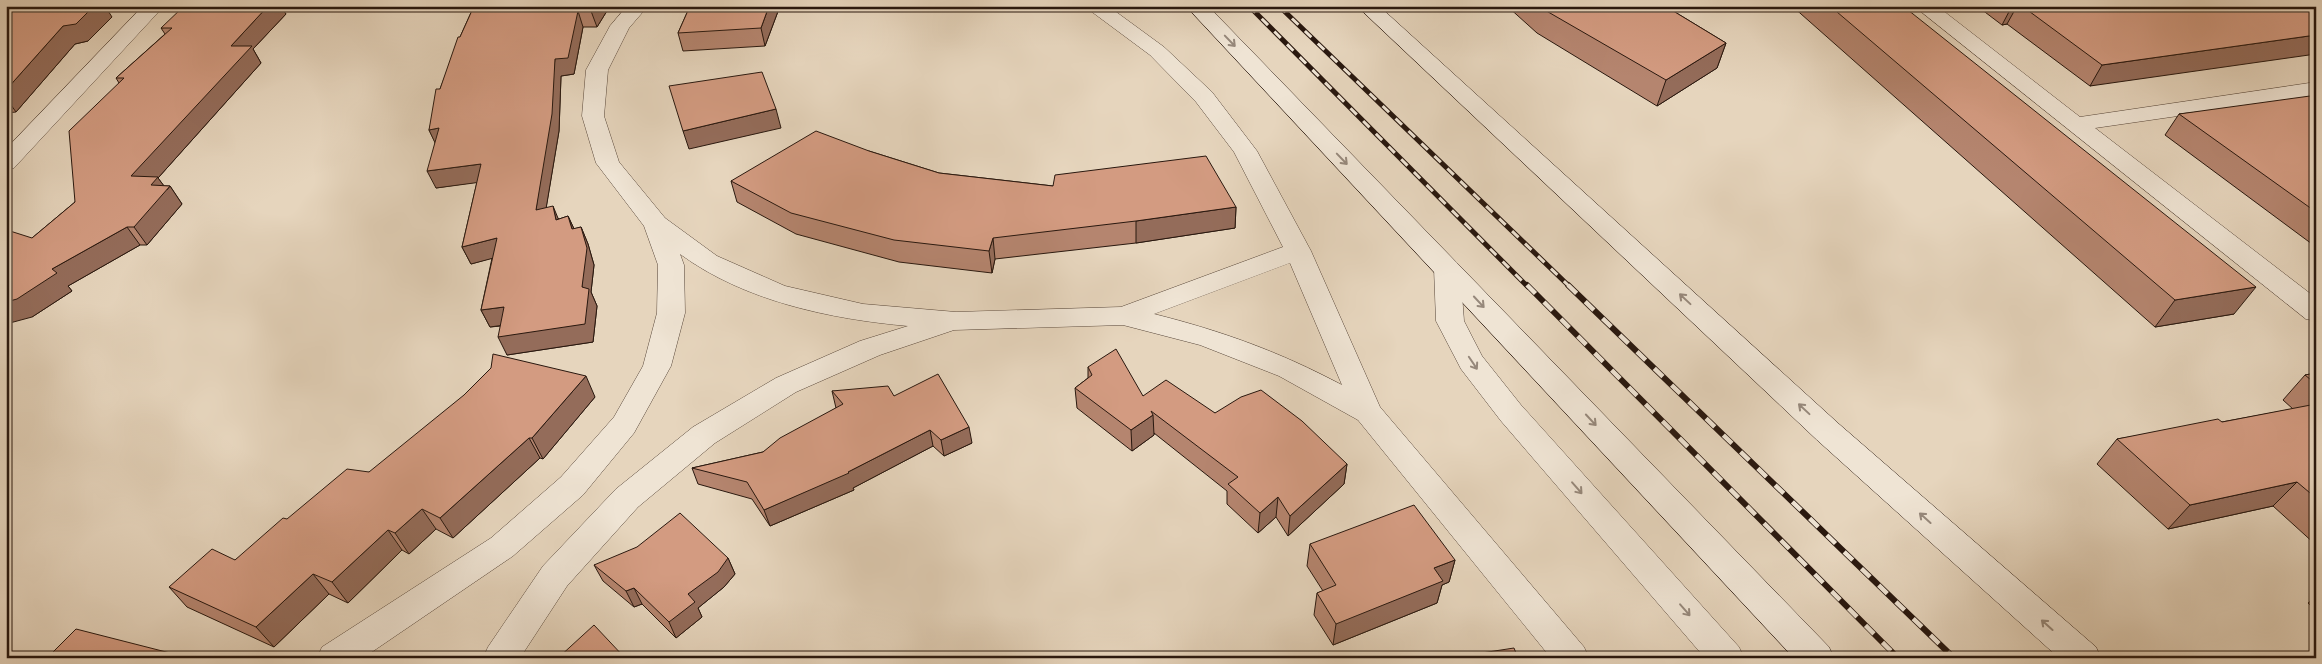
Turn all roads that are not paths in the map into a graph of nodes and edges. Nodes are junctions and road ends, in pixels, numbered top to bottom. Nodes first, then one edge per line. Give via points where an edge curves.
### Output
1 (154, 6) edge
2 (638, 6) edge
3 (1094, 6) edge
4 (1196, 6) edge
5 (1924, 6) edge
6 (1377, 12) edge
7 (2316, 89) edge
8 (2077, 124) junction
9 (6, 164) edge
10 (656, 224) junction
11 (1298, 251) junction
12 (1447, 268) junction
13 (2316, 312) edge
14 (1123, 316) junction
15 (956, 321) junction
16 (1368, 412) junction
17 (334, 658) edge
18 (500, 658) edge
19 (1572, 658) edge
20 (1727, 658) edge
21 (1817, 658) edge
22 (2084, 658) edge

1 - 9 street
2 - 10 street via 620,26 597,70 593,116 608,163
3 - 11 street via 1157,51 1204,97 1245,151
4 -> 12 street
5 - 8 street
22 -> 6 street via 1828,432
7 - 8 street
8 - 13 street
10 - 15 street via 708,262 778,293 863,313
10 - 17 street via 671,265 672,313 656,366 624,425 572,486 502,547
11 - 14 street
11 - 16 street
12 -> 20 street via 1450,321 1471,362 1511,413
12 -> 21 street
14 - 15 street
14 - 16 street via 1207,337 1289,369
15 - 18 street via 870,348 786,385 704,435 627,498 562,568
16 - 19 street

